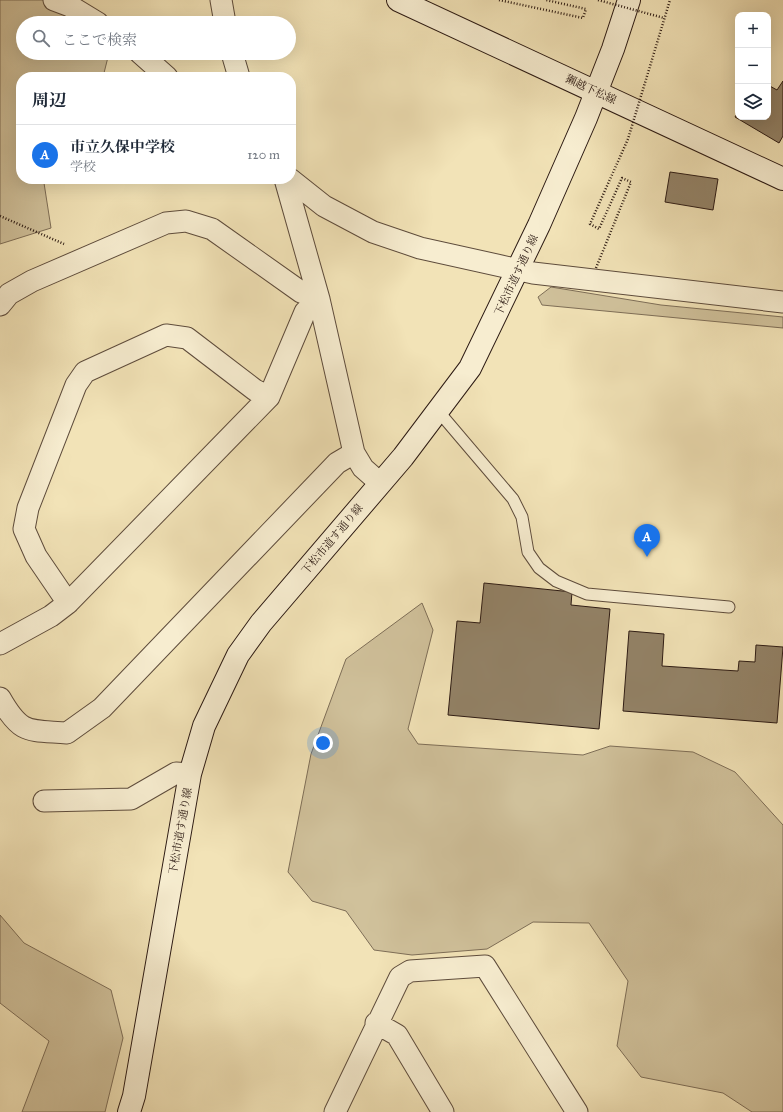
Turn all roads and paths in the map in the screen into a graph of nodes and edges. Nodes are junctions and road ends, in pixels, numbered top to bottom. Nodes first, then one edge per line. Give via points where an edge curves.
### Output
1 (54, 0) edge
2 (221, 0) edge
3 (398, 0) edge
4 (499, 0) edge
5 (546, 0) edge
6 (598, 0) edge
7 (629, 0) edge
8 (670, 0) edge
9 (86, 16) edge
10 (224, 16) edge
11 (664, 18) junction
12 (148, 60) edge
13 (234, 60) edge
14 (161, 72) edge
15 (238, 72) edge
16 (597, 92) junction
17 (783, 179) edge
18 (286, 184) edge
19 (296, 184) edge
20 (0, 216) edge
21 (90, 256) junction
22 (596, 268) dead end
23 (518, 269) junction
24 (319, 299) junction
25 (783, 302) edge
26 (0, 305) edge
27 (269, 397) junction
28 (439, 412) junction
29 (354, 453) junction
30 (380, 483) junction
31 (68, 603) junction
32 (729, 607) dead end
33 (0, 644) edge
34 (0, 698) edge
35 (5, 722) edge
36 (190, 774) junction
37 (44, 801) dead end
38 (376, 1023) junction
39 (129, 1112) edge
40 (335, 1112) edge
41 (443, 1112) edge
42 (577, 1112) edge

1 - 9 street
2 - 10 street
3 - 16 street, 獺越下松線
4 - 5 path via 583,18 586,9
6 - 11 path, bridge
7 - 16 street, 下松市道す通り線
8 - 11 path, bridge
11 - 22 path, bridge via 628,139 590,224 599,228 622,178 631,182
12 - 14 street
13 - 15 street
16 - 17 street, 獺越下松線
16 - 23 street, 下松市道す通り線
18 - 24 street
19 - 23 street via 324,206 373,232 420,248
20 - 21 path
21 - 24 street via 166,223 186,221 212,228 301,292
21 - 26 street via 32,281 9,294
23 - 25 street via 595,281
23 - 28 street, 下松市道す通り線 via 470,368
24 - 27 street via 305,312
24 - 29 street
27 - 31 street
27 - 31 street via 255,390 187,338 166,335 85,372 76,385 28,508 24,529 36,556
28 - 30 street, 下松市道す通り線
28 - 32 lane via 513,499 522,517 528,552 539,568 556,581 587,594
29 - 30 street via 363,468
29 - 35 street via 337,463 102,708 67,734 27,730
30 - 36 street, 下松市道す通り線 via 260,623 238,655 204,726
31 - 33 street via 51,616
34 - 35 street
36 - 37 street via 176,773 131,799
36 - 39 street, 下松市道す通り線 via 134,1096
38 - 40 street
38 - 41 street via 397,1035
38 - 42 street via 400,977 410,971 485,966

